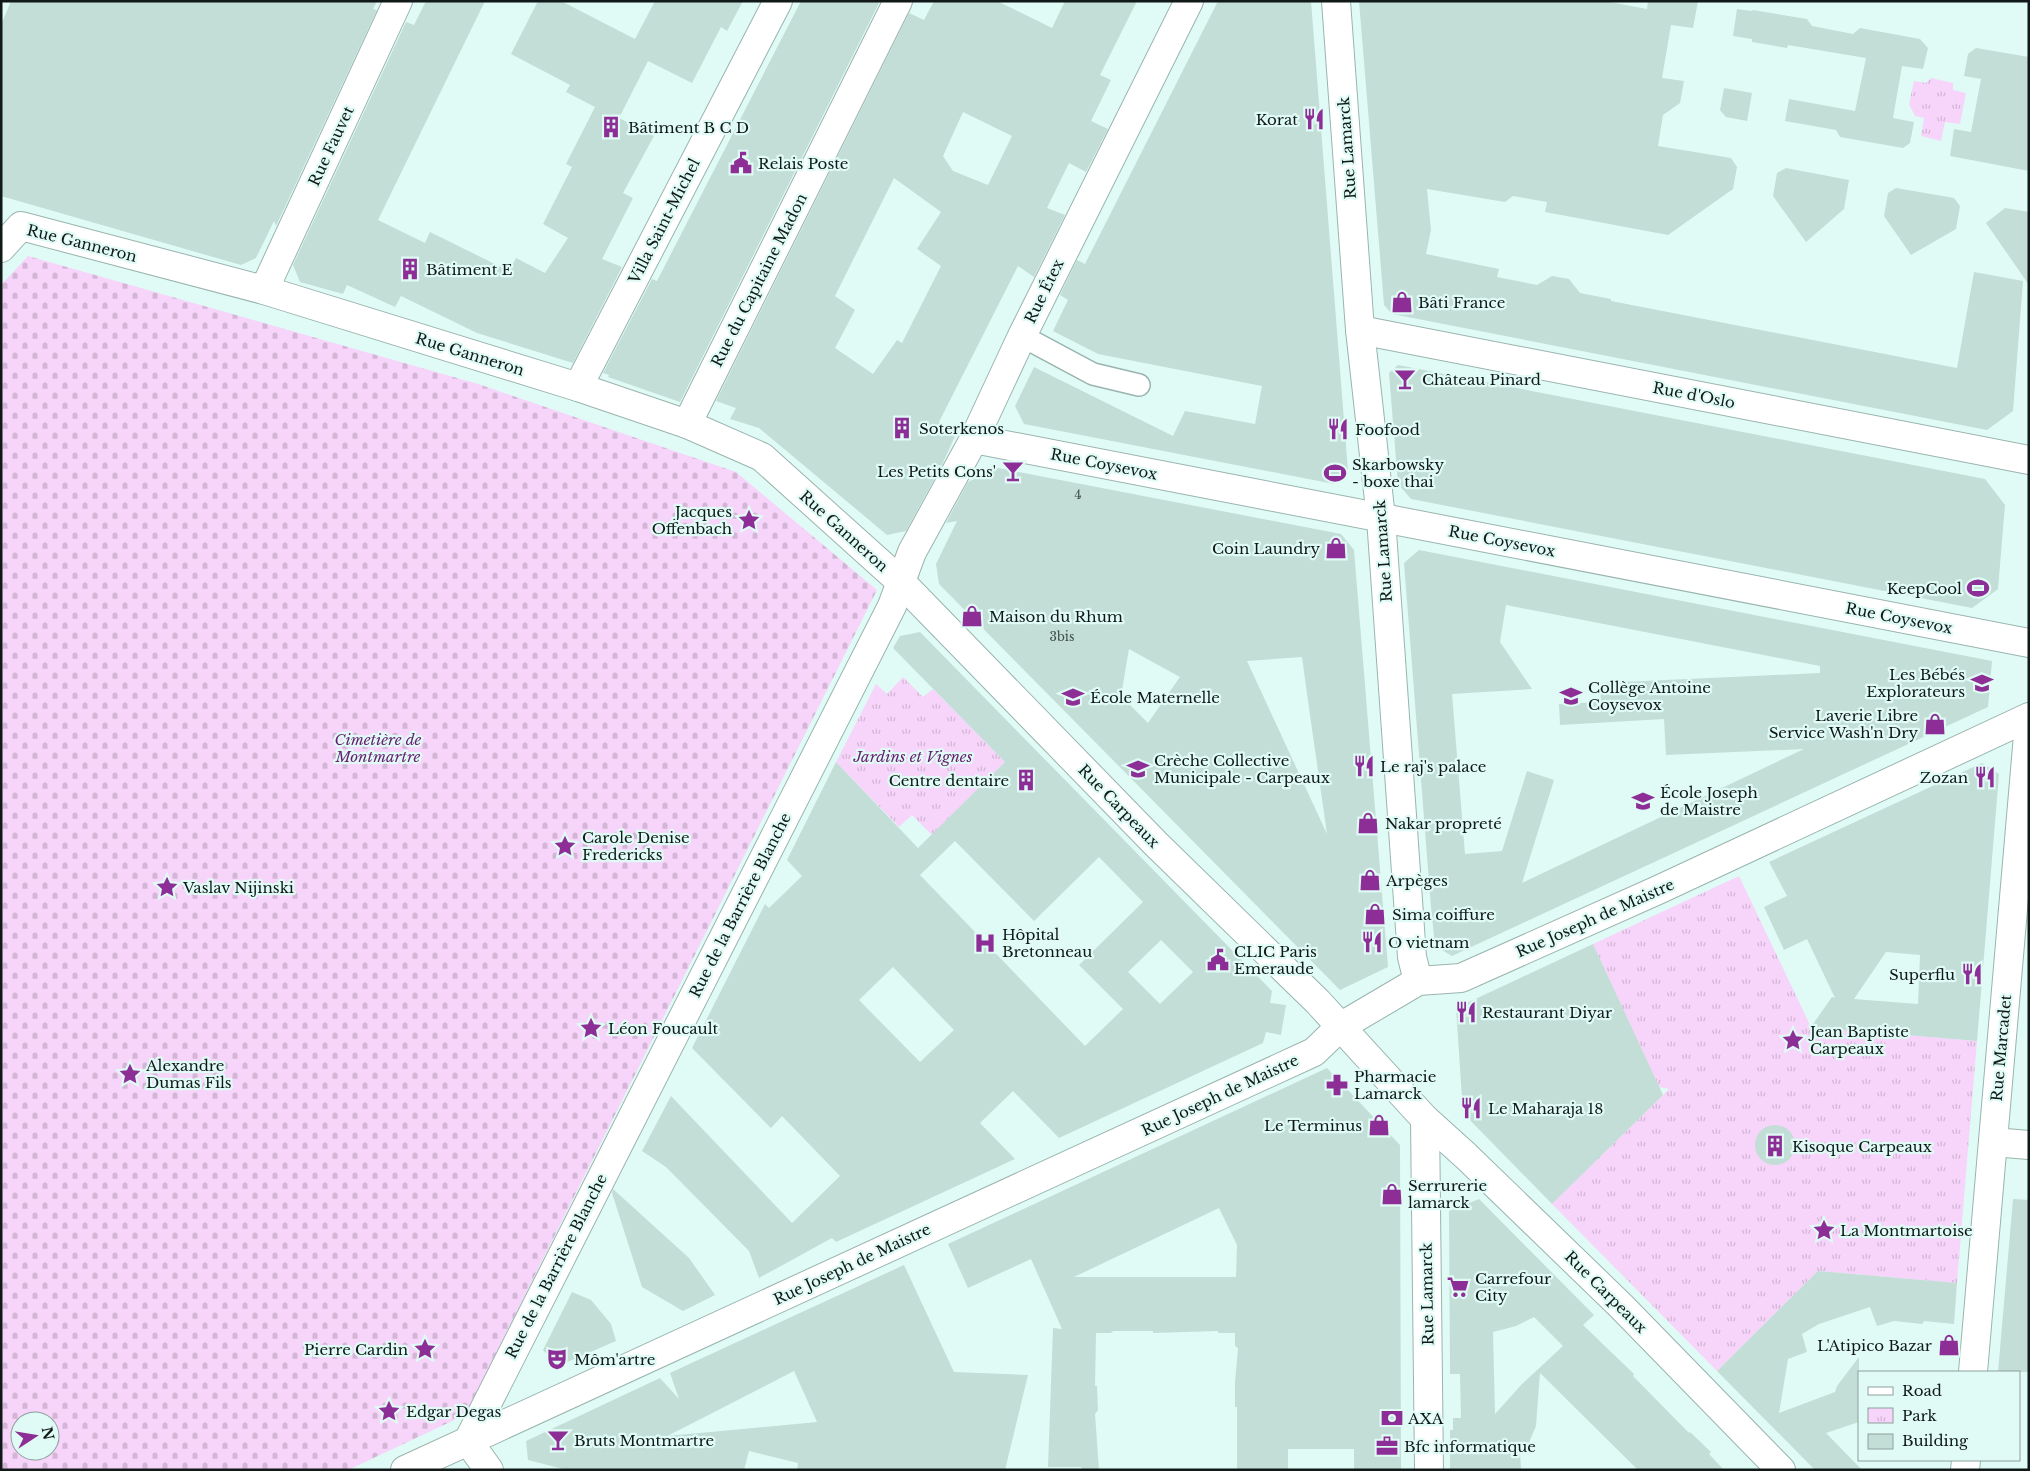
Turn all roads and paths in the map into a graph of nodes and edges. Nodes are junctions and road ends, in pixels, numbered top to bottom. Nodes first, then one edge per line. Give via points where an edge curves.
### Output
1 (398, 1) edge
2 (778, 1) edge
3 (898, 1) edge
4 (1189, 1) edge
5 (1336, 1) edge
6 (1, 248) edge
7 (264, 290) junction
8 (1360, 330) junction
9 (1022, 336) junction
10 (1139, 385) dead end
11 (578, 387) junction
12 (687, 424) junction
13 (974, 439) junction
14 (2029, 460) edge
15 (1381, 518) junction
16 (901, 582) junction
17 (2029, 643) edge
18 (2029, 717) edge
19 (2029, 724) edge
20 (1418, 981) junction
21 (1340, 1027) junction
22 (1425, 1119) junction
23 (1993, 1142) junction
24 (2029, 1146) edge
25 (1973, 1371) edge
26 (468, 1441) junction
27 (405, 1470) edge
28 (489, 1470) edge
29 (1429, 1470) edge
30 (1781, 1470) edge

1 - 7 street, Rue Fauvet
2 - 11 street, Villa Saint-Michel
3 - 12 street, Rue du Capitaine Madon
4 - 9 street, Rue Étex
5 - 8 street, Rue Lamarck
6 - 7 street, Rue Ganneron via 21,226
7 - 11 street, Rue Ganneron
8 - 14 street, Rue d'Oslo
8 - 15 street, Rue Lamarck
9 - 10 street via 1093,374
9 - 13 street, Rue Étex
11 - 12 street, Rue Ganneron
12 - 16 street, Rue Ganneron via 762,457
13 - 15 street, Rue Coysevox
13 - 16 street, Rue Étex via 912,552
15 - 17 street, Rue Coysevox
15 - 20 street, Rue Lamarck via 1412,957
16 - 21 street, Rue Carpeaux
16 - 26 street, Rue de la Barrière Blanche via 892,606
18 - 20 street, Rue Joseph de Maistre via 1461,978
19 - 23 street, Rue Marcadet
20 - 21 street, Rue Joseph de Maistre
21 - 22 street, Rue Carpeaux
21 - 26 street, Rue Joseph de Maistre via 1314,1052
22 - 29 street, Rue Lamarck
22 - 30 street, Rue Carpeaux via 1621,1306
23 - 24 street
23 - 25 street, Rue Marcadet
26 - 27 street, Rue Joseph de Maistre
26 - 28 street

